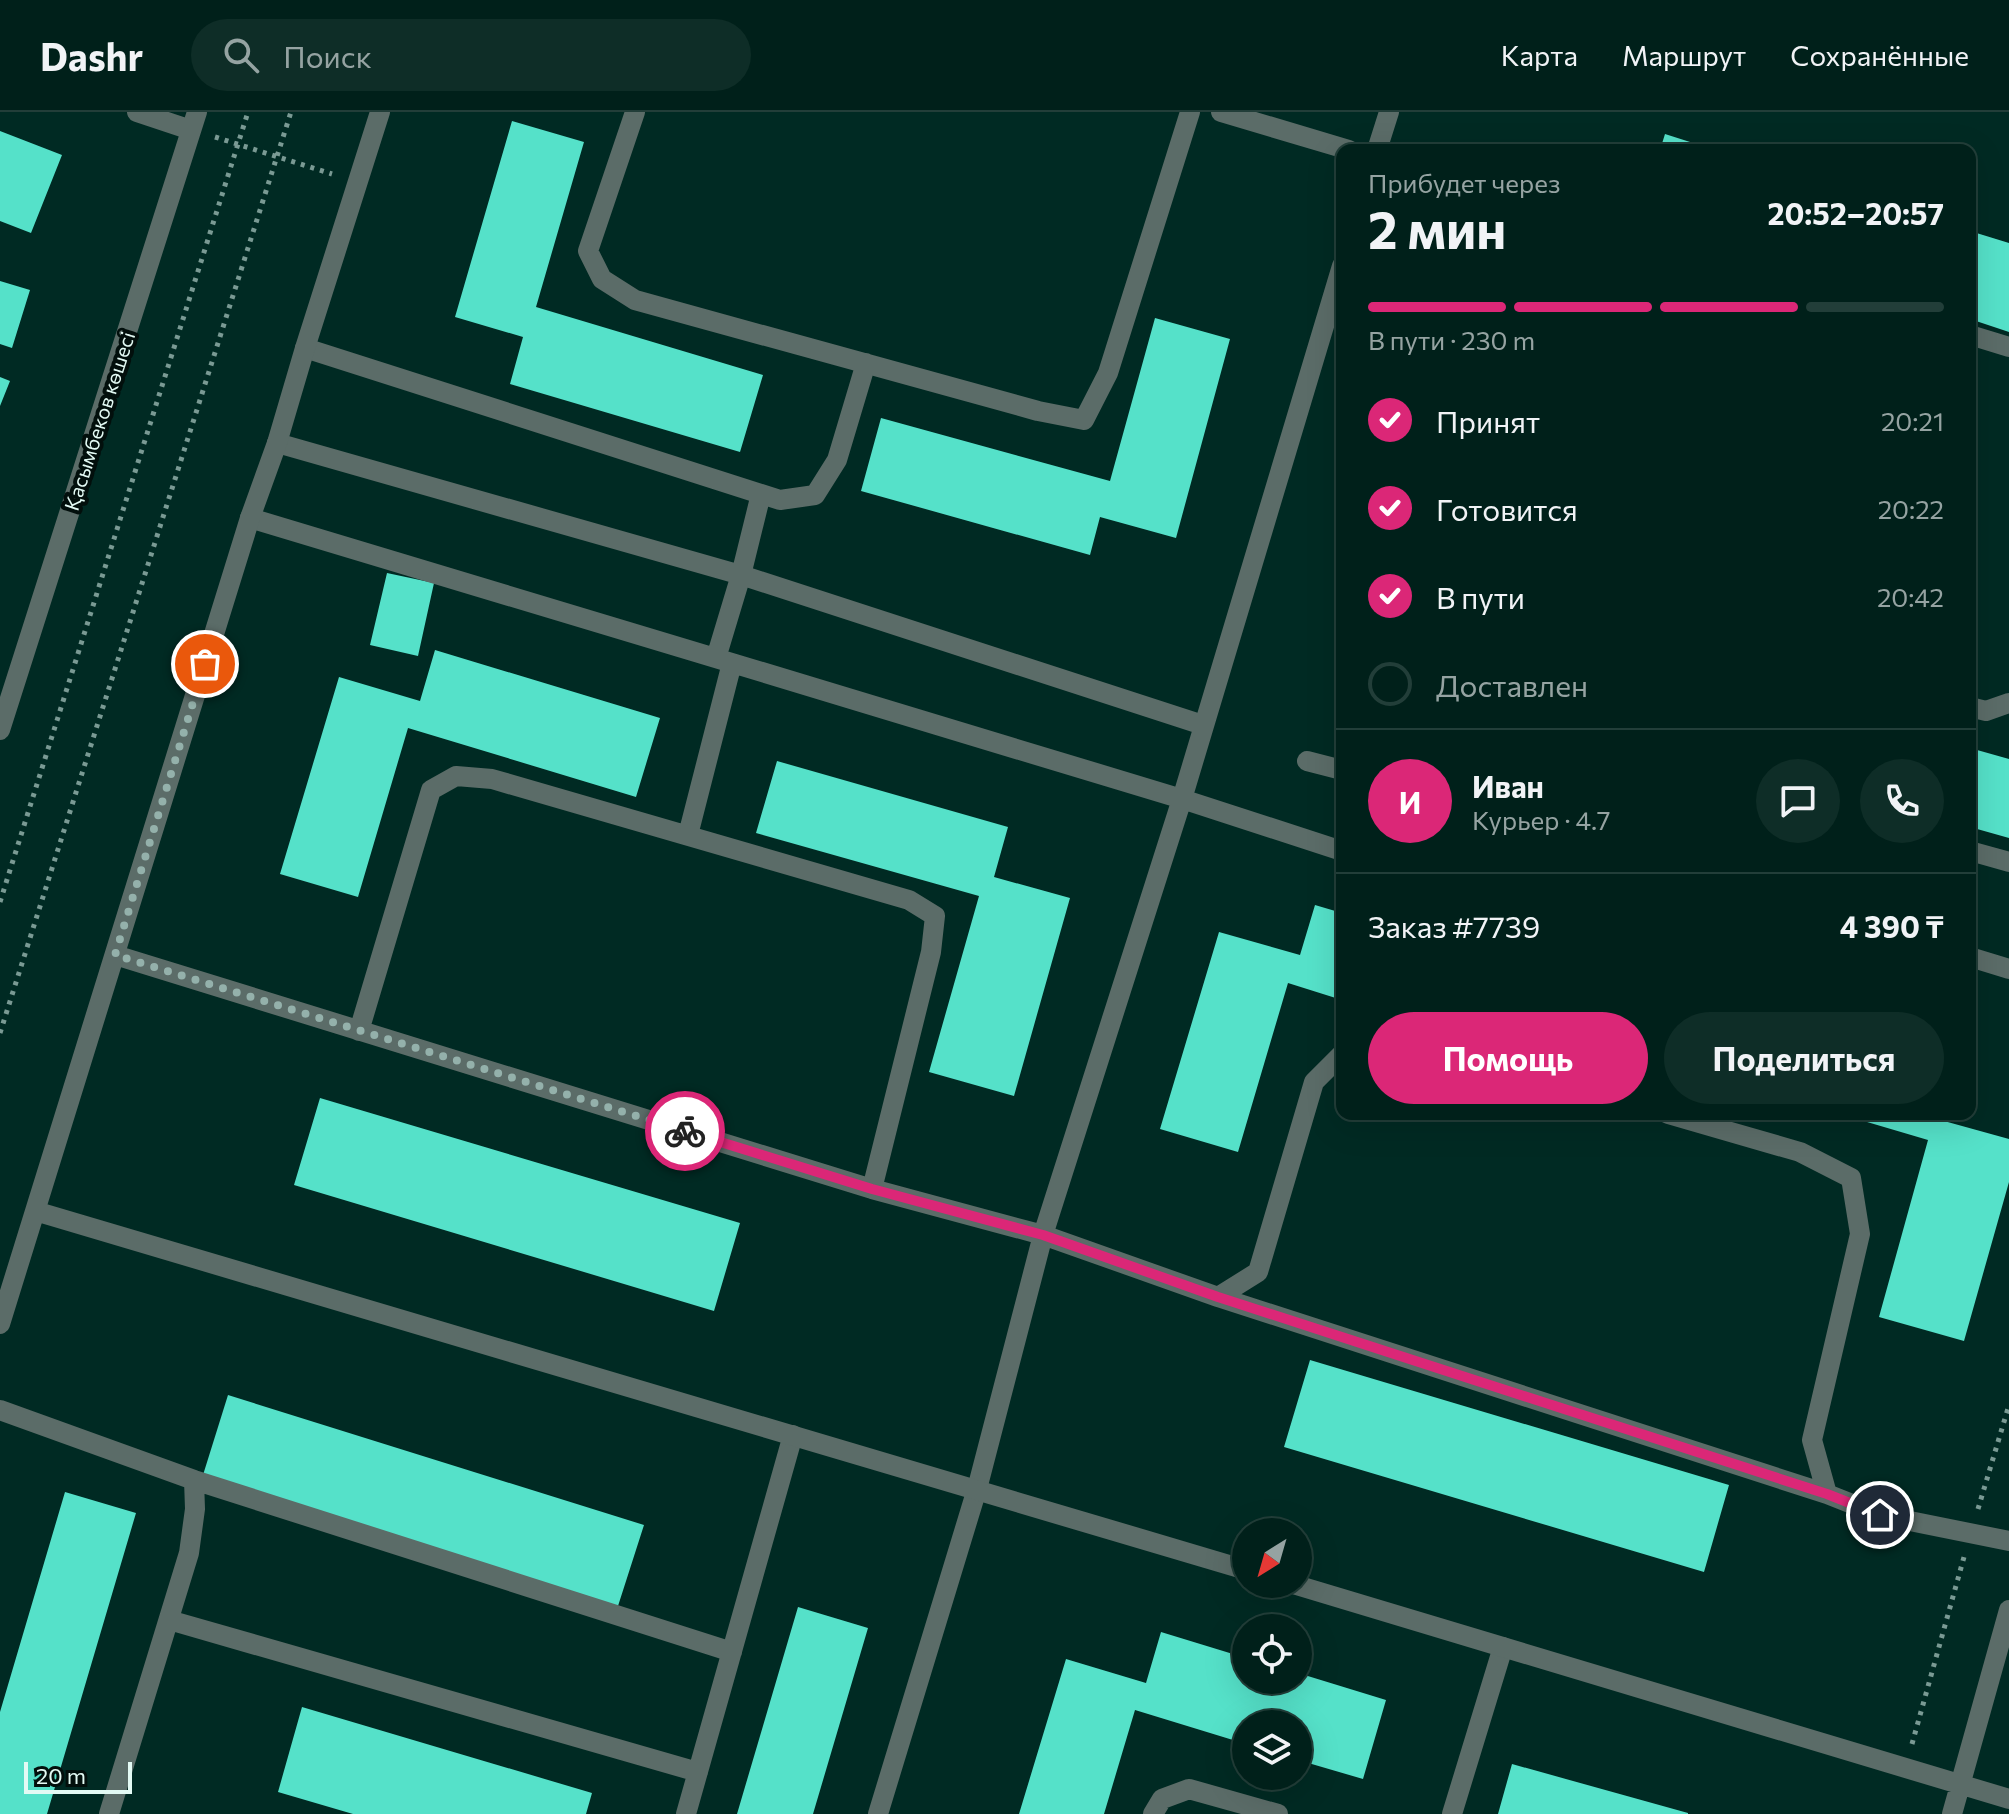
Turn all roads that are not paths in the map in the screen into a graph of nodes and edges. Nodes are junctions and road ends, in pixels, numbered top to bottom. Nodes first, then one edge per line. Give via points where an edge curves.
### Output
1 (137, 112) edge
2 (380, 112) edge
3 (635, 112) edge
4 (1190, 112) edge
5 (1221, 112) edge
6 (1389, 112) edge
7 (194, 121) edge
8 (1379, 144) edge
9 (1336, 146) edge
10 (1336, 286) edge
11 (1976, 337) edge
12 (2009, 347) edge
13 (305, 348) junction
14 (866, 363) junction
15 (277, 443) junction
16 (761, 494) junction
17 (250, 518) junction
18 (741, 575) junction
19 (724, 660) junction
20 (2009, 703) edge
21 (1976, 708) edge
22 (1203, 725) junction
23 (0, 730) edge
24 (1307, 761) dead end
25 (1336, 768) edge
26 (1182, 799) junction
27 (688, 835) junction
28 (1336, 849) edge
29 (1976, 853) edge
30 (2009, 862) edge
31 (115, 955) junction
32 (1976, 959) edge
33 (2009, 969) edge
34 (359, 1031) junction
35 (1336, 1060) edge
36 (1689, 1120) edge
37 (872, 1189) junction
38 (35, 1211) junction
39 (1043, 1235) junction
40 (1218, 1297) junction
41 (0, 1324) edge
42 (0, 1410) edge
43 (793, 1435) junction
44 (194, 1480) junction
45 (977, 1489) junction
46 (1827, 1494) junction
47 (2009, 1541) edge
48 (1232, 1566) edge
49 (1312, 1590) edge
50 (2009, 1610) edge
51 (169, 1620) junction
52 (1503, 1647) junction
53 (732, 1652) junction
54 (698, 1772) junction
55 (1961, 1785) junction
56 (2009, 1799) edge
57 (109, 1814) edge
58 (686, 1814) edge
59 (878, 1814) edge
60 (1153, 1814) edge
61 (1278, 1814) edge
62 (1452, 1814) edge
63 (1952, 1814) edge

1 - 7 street
2 - 13 street
3 - 14 street via 588,251 602,279 635,300
4 - 14 street via 1108,373 1084,420
5 - 9 street
6 - 8 street
7 - 23 street, Қасымбеков көшесі
10 - 22 street
11 - 12 street
13 - 15 street
13 - 16 street
14 - 16 street via 837,460 815,495 780,500
15 - 17 street
15 - 18 street
16 - 18 street
17 - 19 street
17 - 31 street
18 - 19 street
18 - 22 street
19 - 26 street
19 - 27 street
20 - 21 street via 1986,711
22 - 26 street
24 - 25 street
26 - 28 street
26 - 39 street
27 - 34 street via 492,779 456,776 431,790
27 - 37 street via 909,900 935,916 931,952
29 - 30 street
31 - 34 street
31 - 38 street
32 - 33 street
34 - 37 street
35 - 40 street via 1314,1082 1258,1272
36 - 46 street via 1800,1152 1851,1178 1860,1234 1812,1440
37 - 39 street
38 - 41 street
38 - 43 street
39 - 40 street
39 - 45 street
40 - 46 street
42 - 44 street
43 - 45 street
43 - 53 street
44 - 51 street via 189,1553
44 - 53 street
45 - 48 street
45 - 59 street
46 - 47 street via 1880,1515
49 - 52 street
50 - 55 street
51 - 54 street
51 - 57 street
52 - 55 street
52 - 62 street
53 - 54 street
54 - 58 street
55 - 56 street
55 - 63 street
60 - 61 street via 1162,1799 1189,1789

